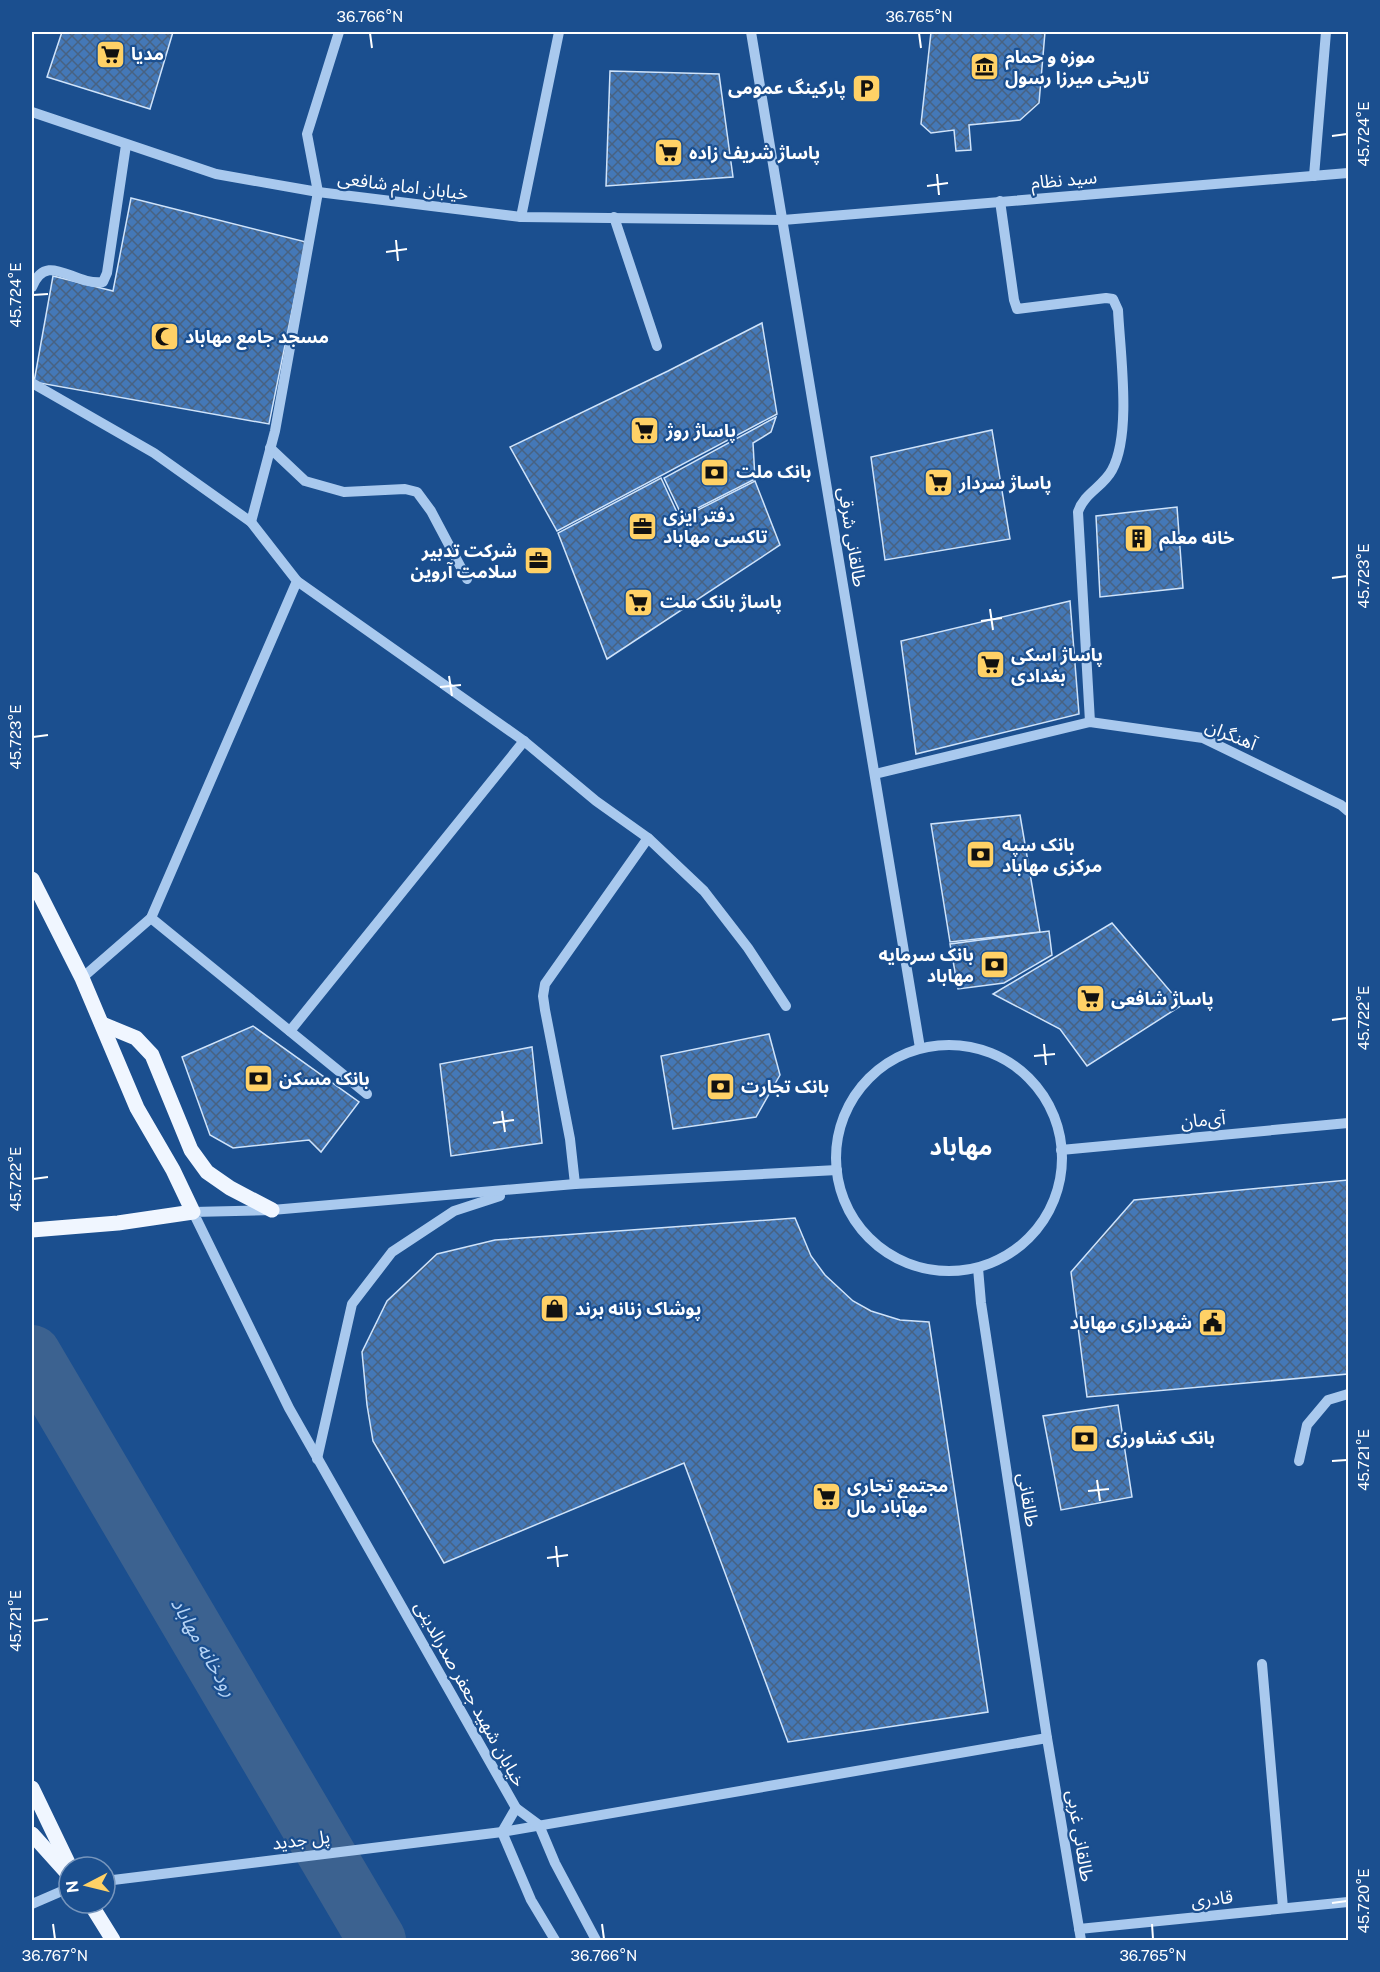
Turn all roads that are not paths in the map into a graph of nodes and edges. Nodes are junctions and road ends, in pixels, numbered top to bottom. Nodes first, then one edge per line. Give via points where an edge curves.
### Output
1 (339, 32) edge
2 (559, 32) edge
3 (751, 32) edge
4 (1326, 32) edge
5 (32, 112) edge
6 (126, 145) junction
7 (1348, 173) edge
8 (1314, 176) junction
9 (318, 192) junction
10 (1000, 201) junction
11 (521, 217) junction
12 (614, 217) junction
13 (783, 220) junction
14 (32, 287) edge
15 (657, 346) dead end
16 (32, 383) edge
17 (270, 448) junction
18 (251, 522) junction
19 (467, 579) dead end
20 (297, 581) junction
21 (1090, 722) junction
22 (524, 741) junction
23 (875, 774) junction
24 (1348, 811) edge
25 (648, 838) junction
26 (32, 879) edge
27 (151, 918) junction
28 (82, 978) junction
29 (786, 1006) dead end
30 (102, 1024) junction
31 (290, 1031) junction
32 (920, 1048) junction
33 (367, 1094) dead end
34 (1348, 1123) edge
35 (1061, 1150) junction
36 (837, 1170) junction
37 (575, 1184) junction
38 (519, 1190) junction
39 (272, 1210) junction
40 (193, 1212) junction
41 (32, 1230) edge
42 (978, 1268) junction
43 (1348, 1394) edge
44 (317, 1459) junction
45 (1299, 1461) dead end
46 (1262, 1664) dead end
47 (1047, 1738) junction
48 (32, 1788) edge
49 (516, 1808) junction
50 (538, 1825) junction
51 (502, 1832) junction
52 (32, 1834) edge
53 (64, 1855) edge
54 (57, 1861) edge
55 (117, 1880) edge
56 (57, 1893) edge
57 (1348, 1902) edge
58 (32, 1904) edge
59 (1283, 1908) junction
60 (97, 1915) edge
61 (1080, 1935) edge
62 (113, 1941) edge
63 (555, 1941) edge
64 (596, 1941) edge

1 - 9 street via 307,134
2 - 11 street
3 - 13 street, طالقانی شرقی
4 - 8 street
5 - 6 street, خیابان امام شافعی
6 - 9 street, خیابان امام شافعی via 216,174
6 - 14 street via 103,282 92,283 51,269 36,276
7 - 8 street, سید نظام
8 - 10 street, سید نظام
9 - 11 street, خیابان امام شافعی
9 - 17 street
10 - 13 street, سید نظام
10 - 21 street via 1017,309 1106,298 1113,299 1118,310 1124,419 1121,451 1112,472 1081,502 1078,512
11 - 12 street, خیابان امام شافعی
12 - 13 street, خیابان امام شافعی
12 - 15 street
13 - 23 street, طالقانی شرقی
16 - 18 street via 154,453
17 - 18 street
17 - 19 street via 305,482 344,492 417,492
18 - 20 street
20 - 22 street
20 - 27 street
21 - 23 street
21 - 24 street, آهنگران via 1203,738 1286,776
22 - 25 street
22 - 31 street
23 - 32 street, طالقانی شرقی
25 - 29 street via 704,891
25 - 37 street via 545,984 545,1010
26 - 28 main road
27 - 28 street
27 - 31 street
28 - 30 main road
30 - 39 main road via 136,1038 152,1055 191,1150 207,1172
30 - 40 main road via 137,1108
31 - 33 street
32 - 35 street via 953,1044 986,1051 1015,1066 1038,1089 1055,1118
32 - 36 street via 885,1064 857,1091 840,1125
34 - 35 street, آی‌مان
35 - 42 street via 1058,1189 1041,1225 1013,1252
36 - 37 street
36 - 42 street via 842,1197 858,1226 882,1250 911,1266 944,1272
37 - 38 street
38 - 39 street
38 - 44 street via 454,1211 392,1252 352,1304
39 - 40 street
40 - 41 main road
40 - 44 street, خیابان شهید جعفر صدرالدینی
42 - 47 street, طالقانی
43 - 45 street via 1328,1400 1307,1425
44 - 49 street, خیابان شهید جعفر صدرالدینی
46 - 59 street
47 - 50 street, پل جدید
47 - 61 street, طالقانی غربی
48 - 53 main road
49 - 50 street, خیابان شهید جعفر صدرالدینی
49 - 51 street
50 - 51 street, پل جدید
50 - 64 street, خیابان شهید جعفر صدرالدینی
51 - 55 street, پل جدید
51 - 63 street via 531,1900
52 - 54 main road
56 - 58 street
57 - 59 street, قادری
59 - 61 street, قادری
60 - 62 main road

